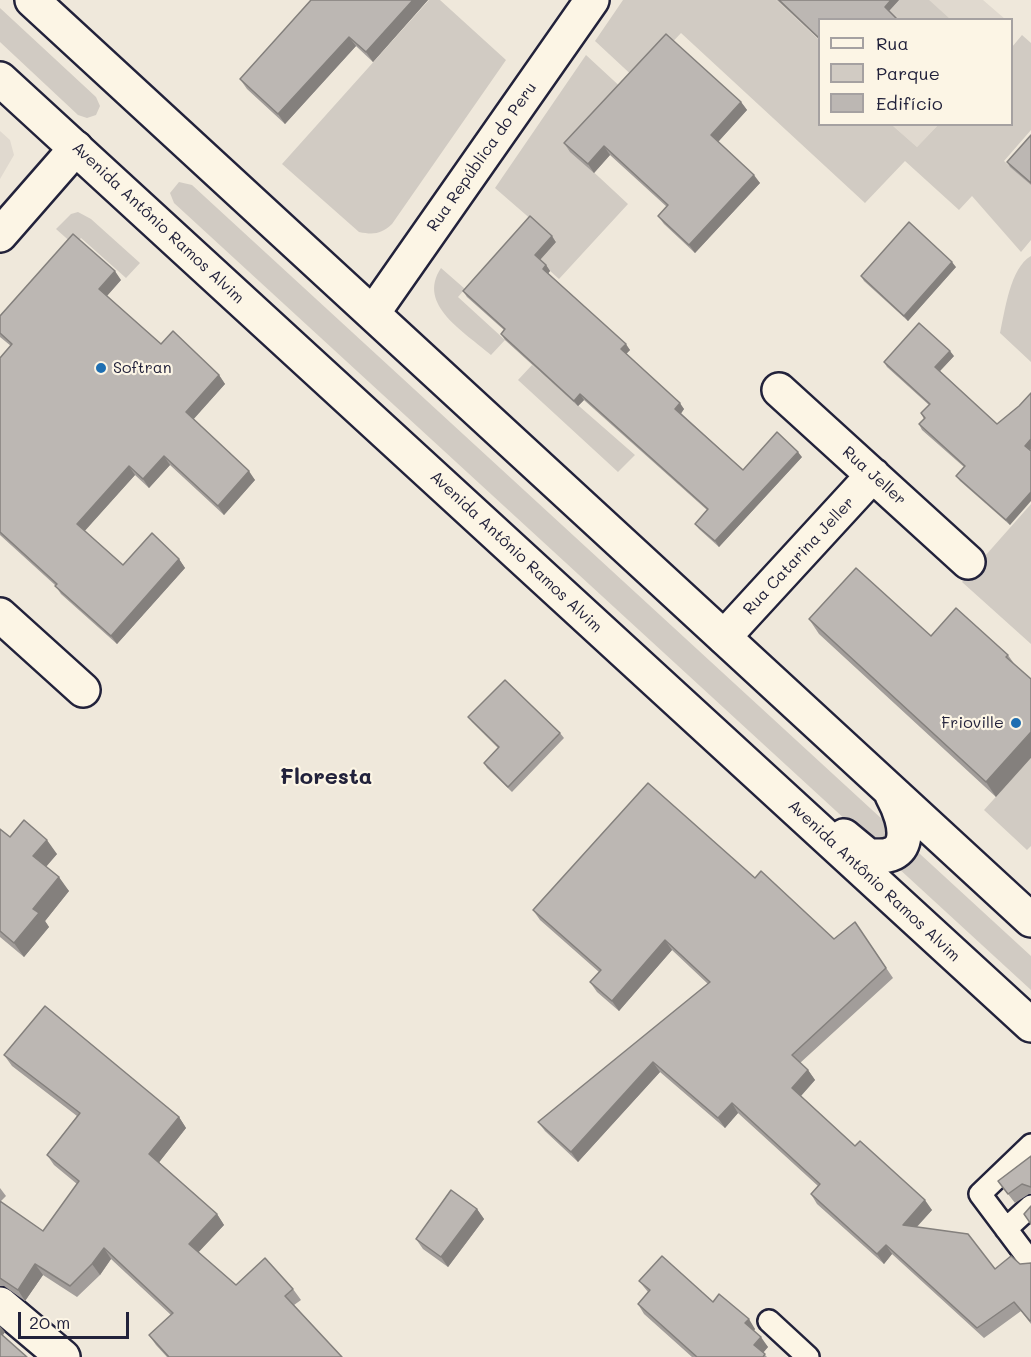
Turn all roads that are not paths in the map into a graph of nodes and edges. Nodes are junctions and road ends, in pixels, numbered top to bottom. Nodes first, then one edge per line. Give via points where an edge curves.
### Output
1 (32, 0) edge
2 (592, 0) edge
3 (0, 79) edge
4 (76, 148) junction
5 (0, 235) edge
6 (373, 313) junction
7 (779, 390) dead end
8 (873, 475) junction
9 (969, 562) dead end
10 (0, 615) edge
11 (724, 637) junction
12 (83, 690) dead end
13 (761, 777) junction
14 (887, 787) junction
15 (1031, 920) edge
16 (1031, 1025) edge
17 (1031, 1145) edge
18 (1031, 1206) edge
19 (1006, 1229) junction
20 (1028, 1253) edge
21 (0, 1304) edge
22 (769, 1322) dead end
23 (63, 1357) edge
24 (808, 1357) edge

1 - 6 street
2 - 6 street, Rua República do Peru
3 - 4 street, Avenida Antônio Ramos Alvim
4 - 5 street
4 - 13 street, Avenida Antônio Ramos Alvim
6 - 11 street
7 - 8 street, Rua Jeller
8 - 9 street, Rua Jeller
8 - 11 street, Rua Catarina Jeller
10 - 12 street
11 - 14 street
13 - 14 street via 782,778 861,851 877,857 890,855 903,844 907,833 899,807
13 - 16 street, Avenida Antônio Ramos Alvim
14 - 15 street
17 - 19 lane via 980,1193
18 - 19 lane
19 - 20 lane
21 - 23 street
22 - 24 lane

